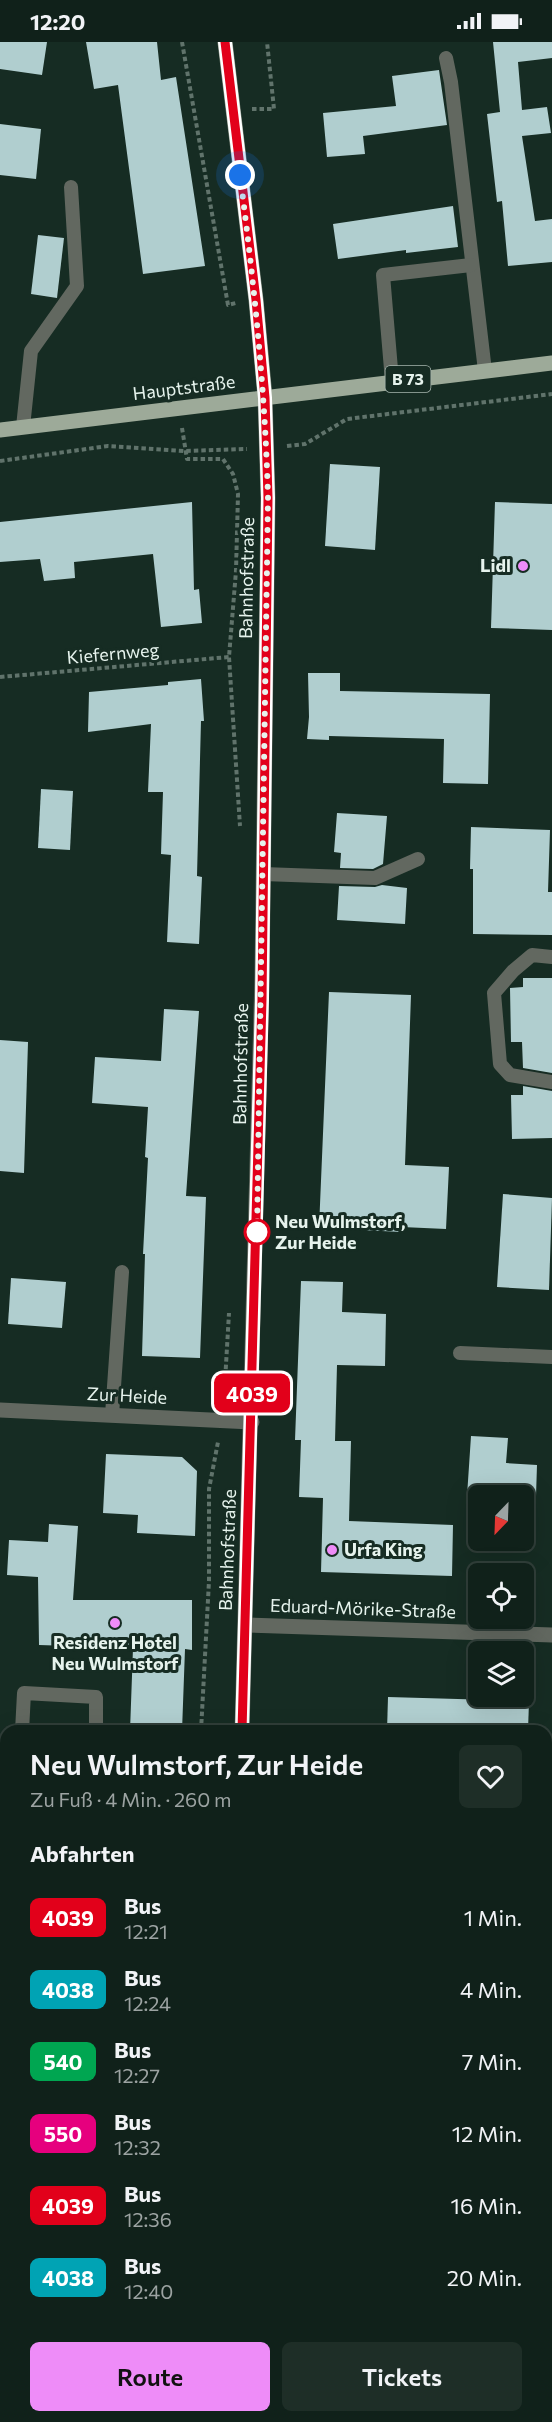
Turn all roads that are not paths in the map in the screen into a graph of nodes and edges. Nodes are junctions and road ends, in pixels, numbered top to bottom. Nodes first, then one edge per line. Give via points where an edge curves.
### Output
1 (225, 42) edge
2 (446, 58) dead end
3 (70, 187) dead end
4 (471, 264) junction
5 (552, 363) edge
6 (484, 371) junction
7 (392, 381) junction
8 (265, 398) junction
9 (23, 427) junction
10 (0, 430) edge
11 (418, 859) dead end
12 (263, 874) junction
13 (552, 957) edge
14 (552, 1082) edge
15 (122, 1272) dead end
16 (460, 1353) dead end
17 (552, 1357) edge
18 (0, 1410) edge
19 (112, 1415) junction
20 (252, 1422) junction
21 (246, 1625) junction
22 (552, 1635) edge
23 (22, 1725) edge
24 (96, 1725) edge
25 (242, 1725) edge

1 - 8 main road
2 - 4 lane
3 - 9 lane via 77,286 31,351
4 - 6 lane
4 - 7 lane via 383,275
5 - 6 main road, Hauptstraße / B 73
6 - 7 main road, Hauptstraße / B 73
7 - 8 main road, Hauptstraße / B 73
8 - 9 main road, Hauptstraße / B 73
8 - 12 street, Bahnhofstraße via 268,498
9 - 10 main road, Hauptstraße / B 73
11 - 12 lane via 375,879
12 - 20 street, Bahnhofstraße
13 - 14 lane via 532,956 513,970 494,993 500,1064 510,1075
15 - 19 lane
16 - 17 lane
18 - 19 street, Zur Heide
19 - 20 street, Zur Heide
20 - 21 street, Bahnhofstraße
21 - 22 street, Eduard-Mörike-Straße
21 - 25 street, Bahnhofstraße
23 - 24 lane via 24,1693 96,1697

